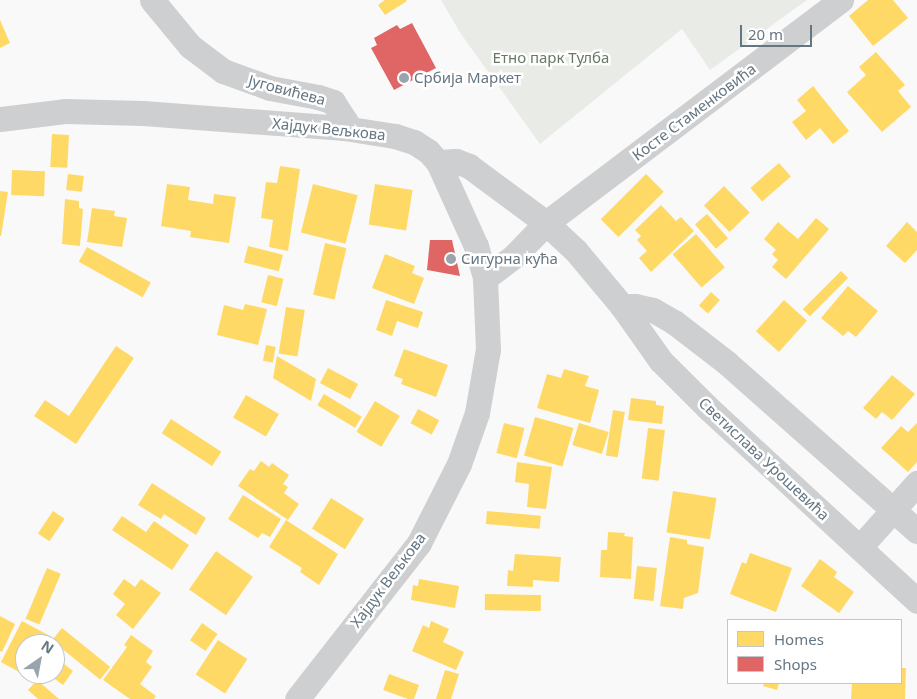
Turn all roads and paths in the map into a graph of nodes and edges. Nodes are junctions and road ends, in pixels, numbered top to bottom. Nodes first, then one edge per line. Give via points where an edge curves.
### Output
1 (152, 0) edge
2 (841, 0) edge
3 (0, 119) edge
4 (344, 128) junction
5 (438, 162) junction
6 (546, 223) junction
7 (484, 278) junction
8 (622, 306) junction
9 (917, 484) edge
10 (893, 510) junction
11 (917, 531) edge
12 (860, 547) junction
13 (917, 601) edge
14 (297, 699) edge

1 - 4 street, Југовићева via 190,46 223,71 270,88 333,102 346,122
2 - 6 street, Косте Стаменковића
3 - 4 street, Хајдук Вељкова via 65,111 143,113
4 - 5 street, Хајдук Вељкова via 414,142 428,150
5 - 6 street, Светислава Урошевића via 456,161 469,166
5 - 7 street, Хајдук Вељкова via 476,246
6 - 7 street, Косте Стаменковића via 515,255
6 - 8 street, Светислава Урошевића via 576,251
7 - 14 street, Хајдук Вељкова via 488,350 477,413 459,464 419,543
8 - 10 street via 653,310 674,322 727,363
8 - 12 street, Светислава Урошевића via 661,361
9 - 10 street
10 - 11 street
10 - 12 street
12 - 13 street, Светислава Урошевића

